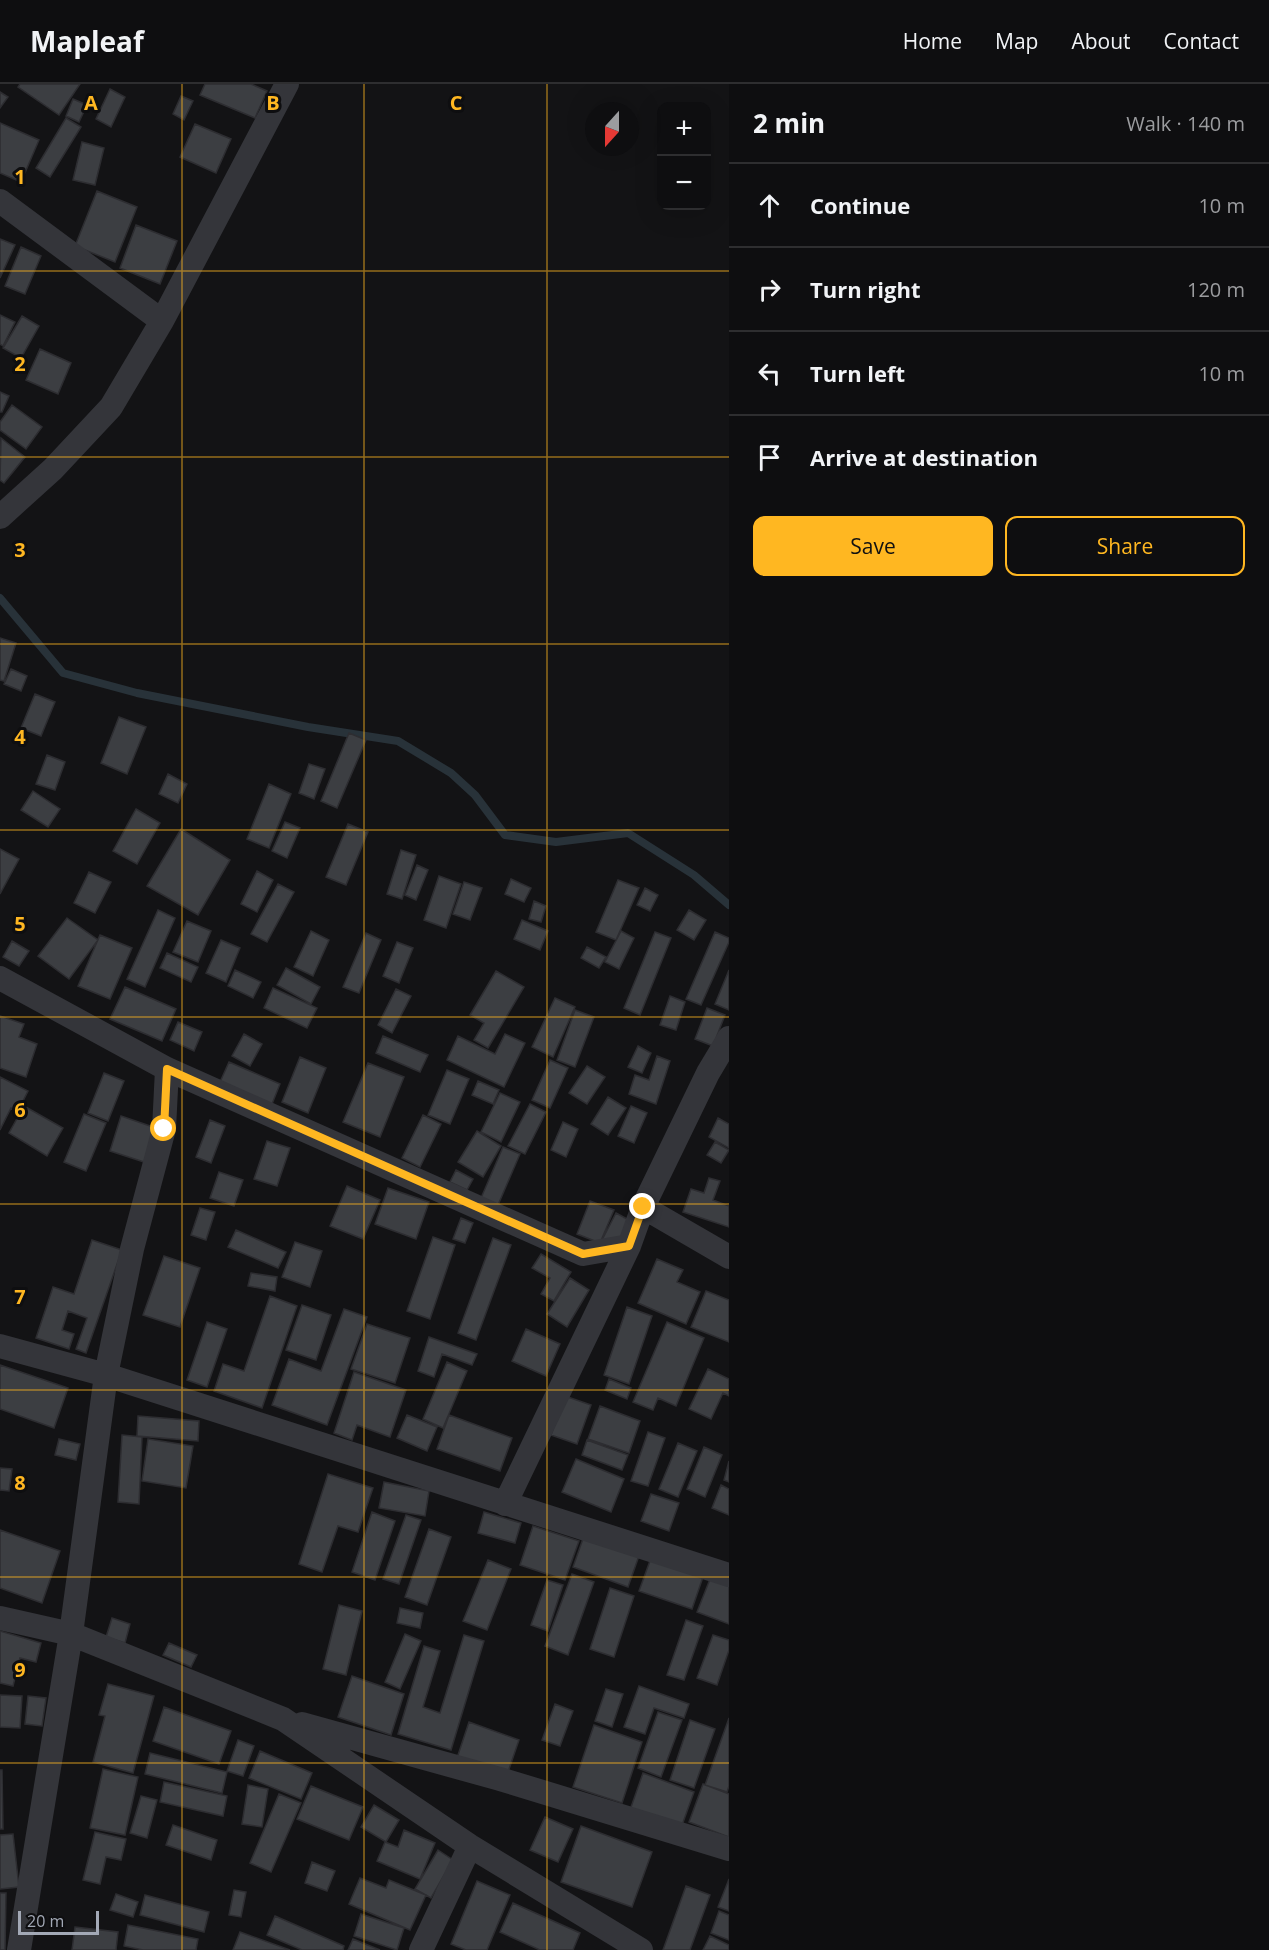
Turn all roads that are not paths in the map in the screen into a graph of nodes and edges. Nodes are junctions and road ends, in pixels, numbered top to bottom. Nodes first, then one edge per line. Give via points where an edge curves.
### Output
1 (287, 84) edge
2 (0, 201) edge
3 (162, 321) junction
4 (0, 518) edge
5 (0, 978) edge
6 (729, 1038) edge
7 (167, 1069) junction
8 (643, 1207) junction
9 (629, 1246) junction
10 (729, 1257) edge
11 (0, 1346) edge
12 (106, 1375) junction
13 (505, 1504) junction
14 (729, 1575) edge
15 (0, 1617) edge
16 (71, 1634) junction
17 (282, 1719) junction
18 (470, 1846) junction
19 (729, 1849) edge
20 (19, 1950) edge
21 (422, 1950) edge
22 (641, 1950) edge

1 - 3 street
2 - 3 street
3 - 4 street via 111,407
5 - 7 street
6 - 8 street
7 - 9 street via 583,1254
7 - 12 street via 164,1129 132,1249
8 - 9 street
8 - 10 street
9 - 13 street
11 - 12 street
12 - 13 street
12 - 16 street
13 - 14 street
15 - 16 street
16 - 17 street
16 - 20 street
17 - 18 street
17 - 19 street via 500,1779
18 - 21 street
18 - 22 street

